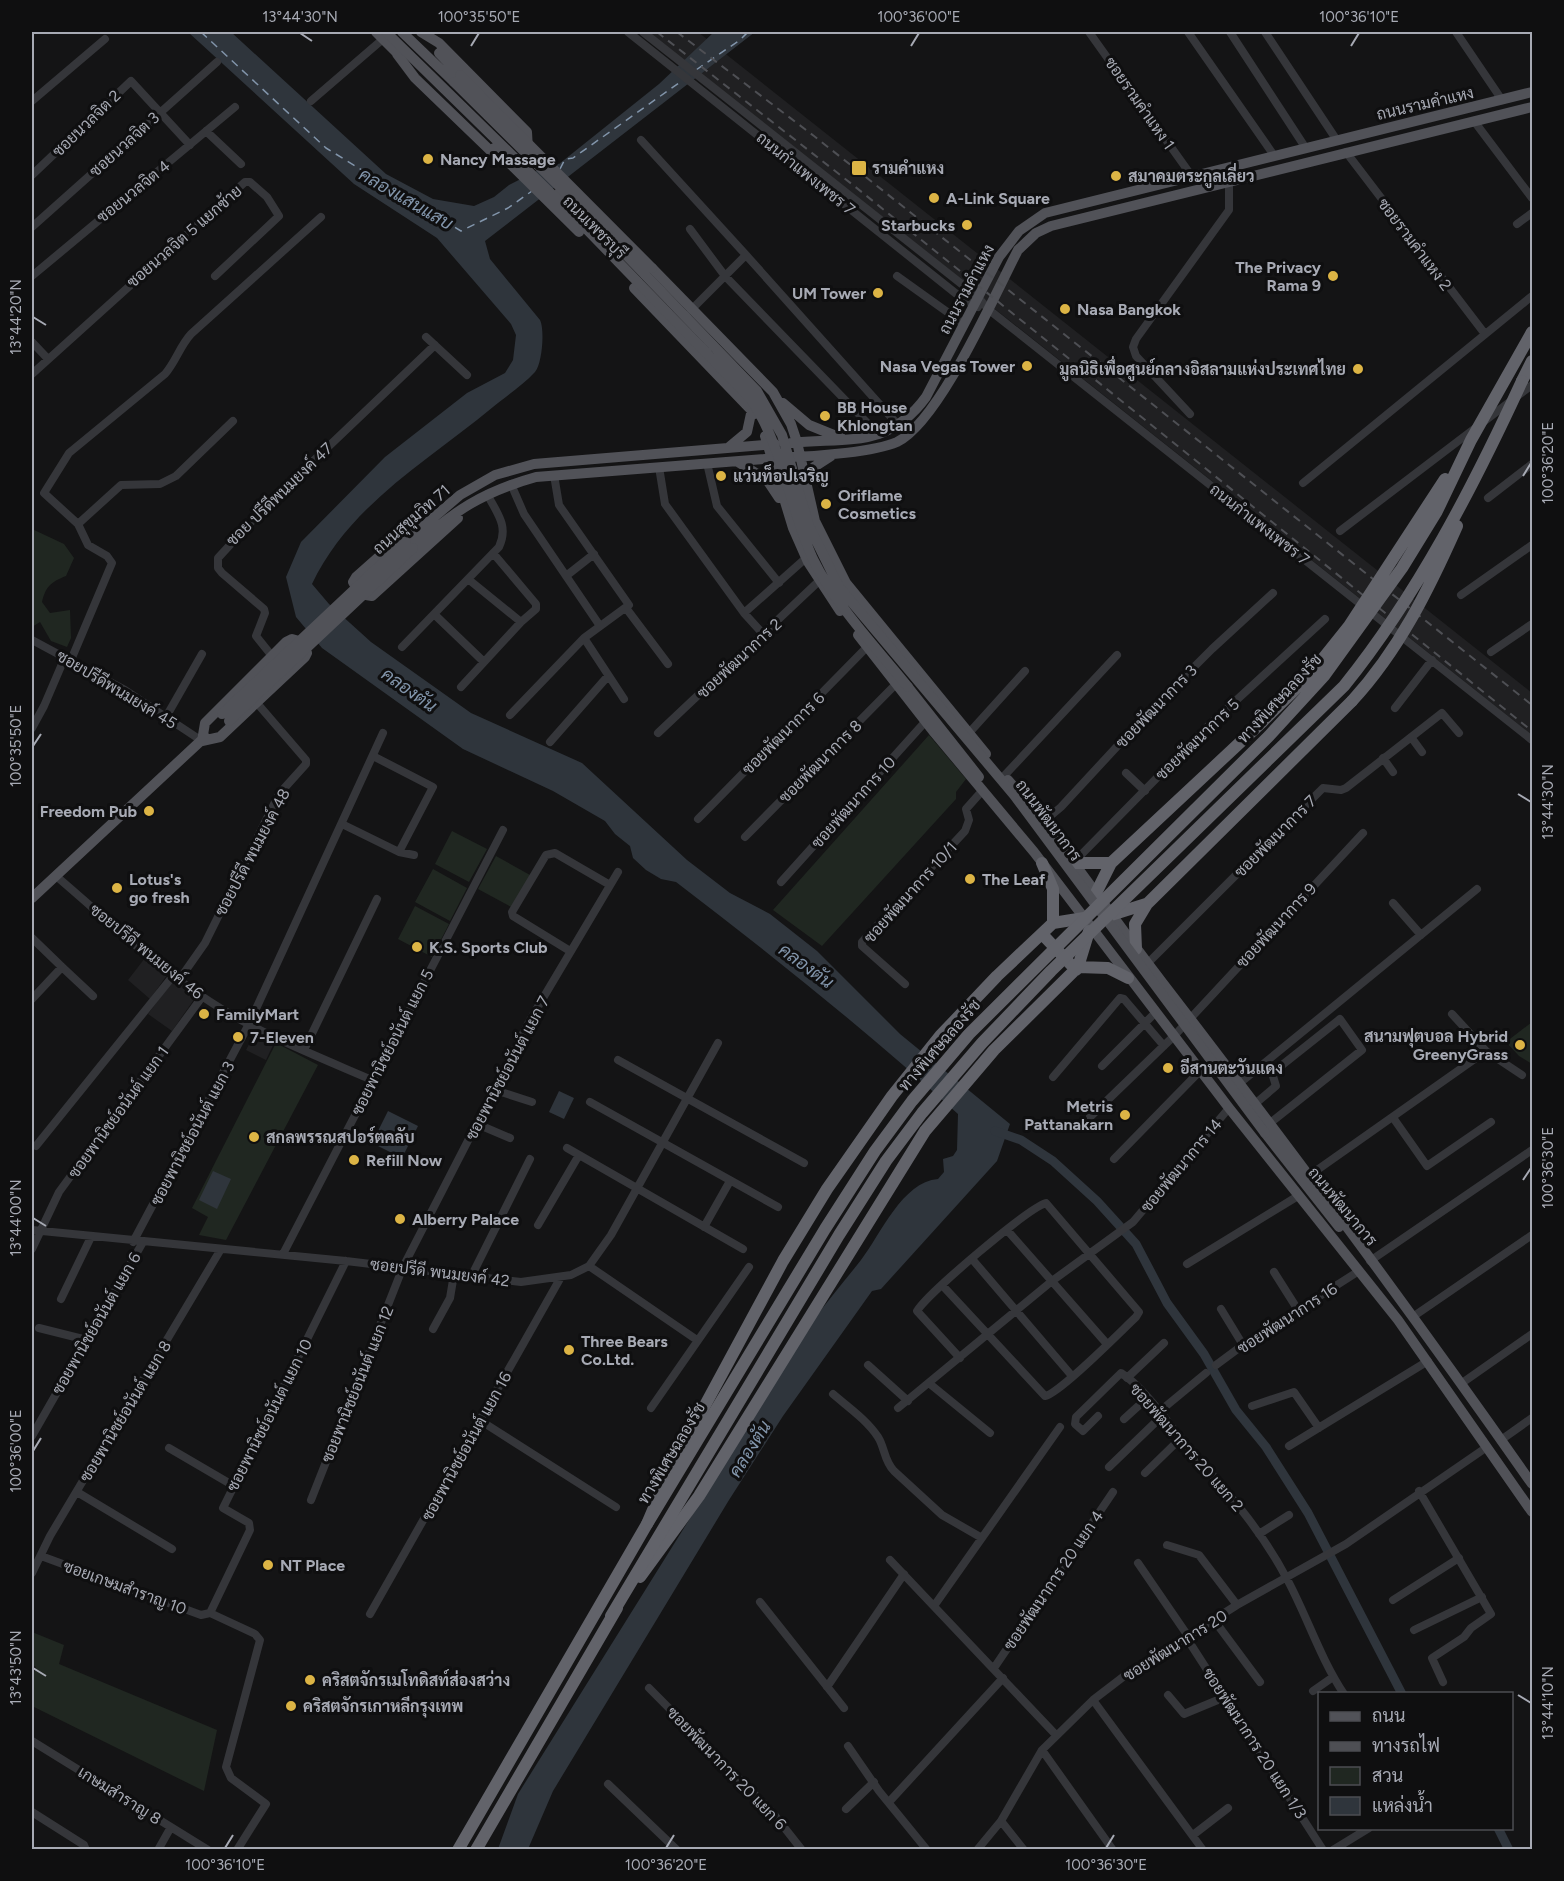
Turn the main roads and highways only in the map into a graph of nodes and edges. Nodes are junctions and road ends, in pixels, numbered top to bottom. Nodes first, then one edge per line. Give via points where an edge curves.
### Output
1 (402, 32) edge
2 (420, 32) edge
3 (382, 34) edge
4 (397, 54) junction
5 (457, 79) junction
6 (1533, 92) edge
7 (1533, 106) edge
8 (1469, 108) junction
9 (1474, 121) junction
10 (559, 193) dead end
11 (1123, 193) junction
12 (1126, 209) junction
13 (666, 303) junction
14 (691, 310) junction
15 (1533, 332) edge
16 (686, 340) junction
17 (1533, 362) edge
18 (741, 380) junction
19 (773, 392) junction
20 (752, 409) junction
21 (1471, 440) junction
22 (796, 442) junction
23 (768, 445) junction
24 (848, 445) junction
25 (726, 448) junction
26 (800, 457) junction
27 (772, 458) junction
28 (736, 461) junction
29 (1478, 478) junction
30 (805, 487) junction
31 (460, 495) junction
32 (466, 506) junction
33 (788, 514) junction
34 (409, 545) junction
35 (840, 572) junction
36 (820, 582) junction
37 (205, 738) junction
38 (1034, 852) junction
39 (1042, 863) junction
40 (1073, 863) junction
41 (1112, 863) junction
42 (1095, 895) junction
43 (32, 898) edge
44 (1147, 904) junction
45 (1111, 915) junction
46 (1053, 923) junction
47 (1085, 924) junction
48 (1042, 934) junction
49 (1136, 949) junction
50 (1077, 968) junction
51 (1128, 978) junction
52 (1370, 1261) junction
53 (1533, 1484) edge
54 (1533, 1512) edge
55 (647, 1524) junction
56 (611, 1616) junction
57 (458, 1850) edge
58 (476, 1850) edge

1 - 5 main road, ถนนเพชรบุรี
2 - 4 main road via 439,43 527,132 529,145 519,161 501,162 415,78
2 - 5 main road, ถนนเพชรบุรี
3 - 4 main road, ถนนเพชรบุรี
3 - 18 main road, ถนนเพชรบุรี, bridge
4 - 16 main road, ถนนเพชรบุรี, bridge
5 - 14 main road, ถนนเพชรบุรี, bridge
5 - 18 main road, ถนนเพชรบุรี, bridge
6 - 8 main road, ถนนรามคำแหง
7 - 9 main road, ถนนรามคำแหง
8 - 9 main road
8 - 11 main road, ถนนรามคำแหง
9 - 12 main road, ถนนรามคำแหง
10 - 13 main road
11 - 12 main road
11 - 24 main road, ถนนรามคำแหง via 1061,208 1032,220 1010,240 914,414 899,426
12 - 24 main road, ถนนรามคำแหง via 1070,220 1036,233 1018,250 923,421 896,442
13 - 14 main road
13 - 16 main road
14 - 19 main road, ถนนเพชรบุรี
15 - 21 highway, ทางพิเศษฉลองรัช, bridge
16 - 20 main road, ถนนเพชรบุรี
17 - 29 highway, ทางพิเศษฉลองรัช, bridge
18 - 38 main road, ถนนพัฒนาการ, bridge via 767,426 801,528 832,592 1002,805
18 - 52 main road, ถนนพัฒนาการ, bridge via 758,391 776,420 809,526 839,587 1014,795 1265,1133 1338,1227
19 - 22 main road, ถนนเพชรบุรี
19 - 24 main road via 810,425
20 - 23 main road, ถนนเพชรบุรี
20 - 25 main road via 747,432
21 - 41 highway, bridge via 1350,626 1309,676
21 - 55 highway, ทางพิเศษฉลองรัช, bridge via 1437,511 1402,568 1324,676 1269,736 984,1017 912,1101 825,1229
22 - 23 main road, ถนนรามคำแหง
22 - 24 main road, ถนนรามคำแหง
22 - 26 main road, ถนนเพชรบุรี
23 - 25 main road, ถนนสุขุมวิท 71
23 - 27 main road, ถนนเพชรบุรี
24 - 26 main road, ถนนรามคำแหง
24 - 30 main road via 820,461 809,474
25 - 31 main road, ถนนสุขุมวิท 71 via 534,465 495,475
26 - 27 main road, ถนนรามคำแหง
26 - 30 main road, ถนนพัฒนาการ
27 - 28 main road, ถนนสุขุมวิท 71
27 - 33 main road, ถนนพัฒนาการ
28 - 32 main road, ถนนสุขุมวิท 71 via 536,477 511,484
28 - 33 main road via 767,480
29 - 44 highway, bridge via 1427,591 1390,655 1352,701
29 - 56 highway, ทางพิเศษฉลองรัช, bridge via 1379,643 1344,686 1051,971 922,1113 839,1235
30 - 35 main road, ถนนพัฒนาการ via 815,521
31 - 32 main road via 438,504 356,577 355,588 365,597 372,596 458,518
31 - 34 main road, ถนนสุขุมวิท 71
32 - 34 main road, ถนนสุขุมวิท 71
33 - 36 main road, ถนนพัฒนาการ
34 - 37 main road, ถนนสุขุมวิท 71, bridge
35 - 36 main road via 830,573
35 - 40 main road, ถนนพัฒนาการ
36 - 38 main road, ถนนพัฒนาการ via 926,722
37 - 37 main road via 205,723 286,642 298,641 307,653 220,737
37 - 43 main road, ถนนสุขุมวิท 71
38 - 39 main road, ถนนพัฒนาการ
39 - 46 highway via 1053,889
39 - 47 main road, ถนนพัฒนาการ
40 - 41 highway
40 - 42 main road, ถนนพัฒนาการ
41 - 42 highway
42 - 45 main road, ถนนพัฒนาการ
42 - 47 main road
44 - 45 highway
44 - 49 highway via 1135,924
45 - 47 main road
45 - 49 main road, ถนนพัฒนาการ
46 - 47 highway
46 - 48 highway
47 - 50 highway
47 - 51 main road, ถนนพัฒนาการ
48 - 50 highway
48 - 55 highway, bridge via 940,1036 827,1189 670,1470
49 - 52 main road, ถนนพัฒนาการ via 1256,1103
50 - 51 highway via 1108,968
50 - 56 highway, bridge via 994,1050 925,1131 699,1496
51 - 54 main road, ถนนพัฒนาการ via 1428,1361
52 - 53 main road, ถนนพัฒนาการ via 1414,1316
55 - 57 highway, ทางพิเศษฉลองรัช
56 - 58 highway, ทางพิเศษฉลองรัช

